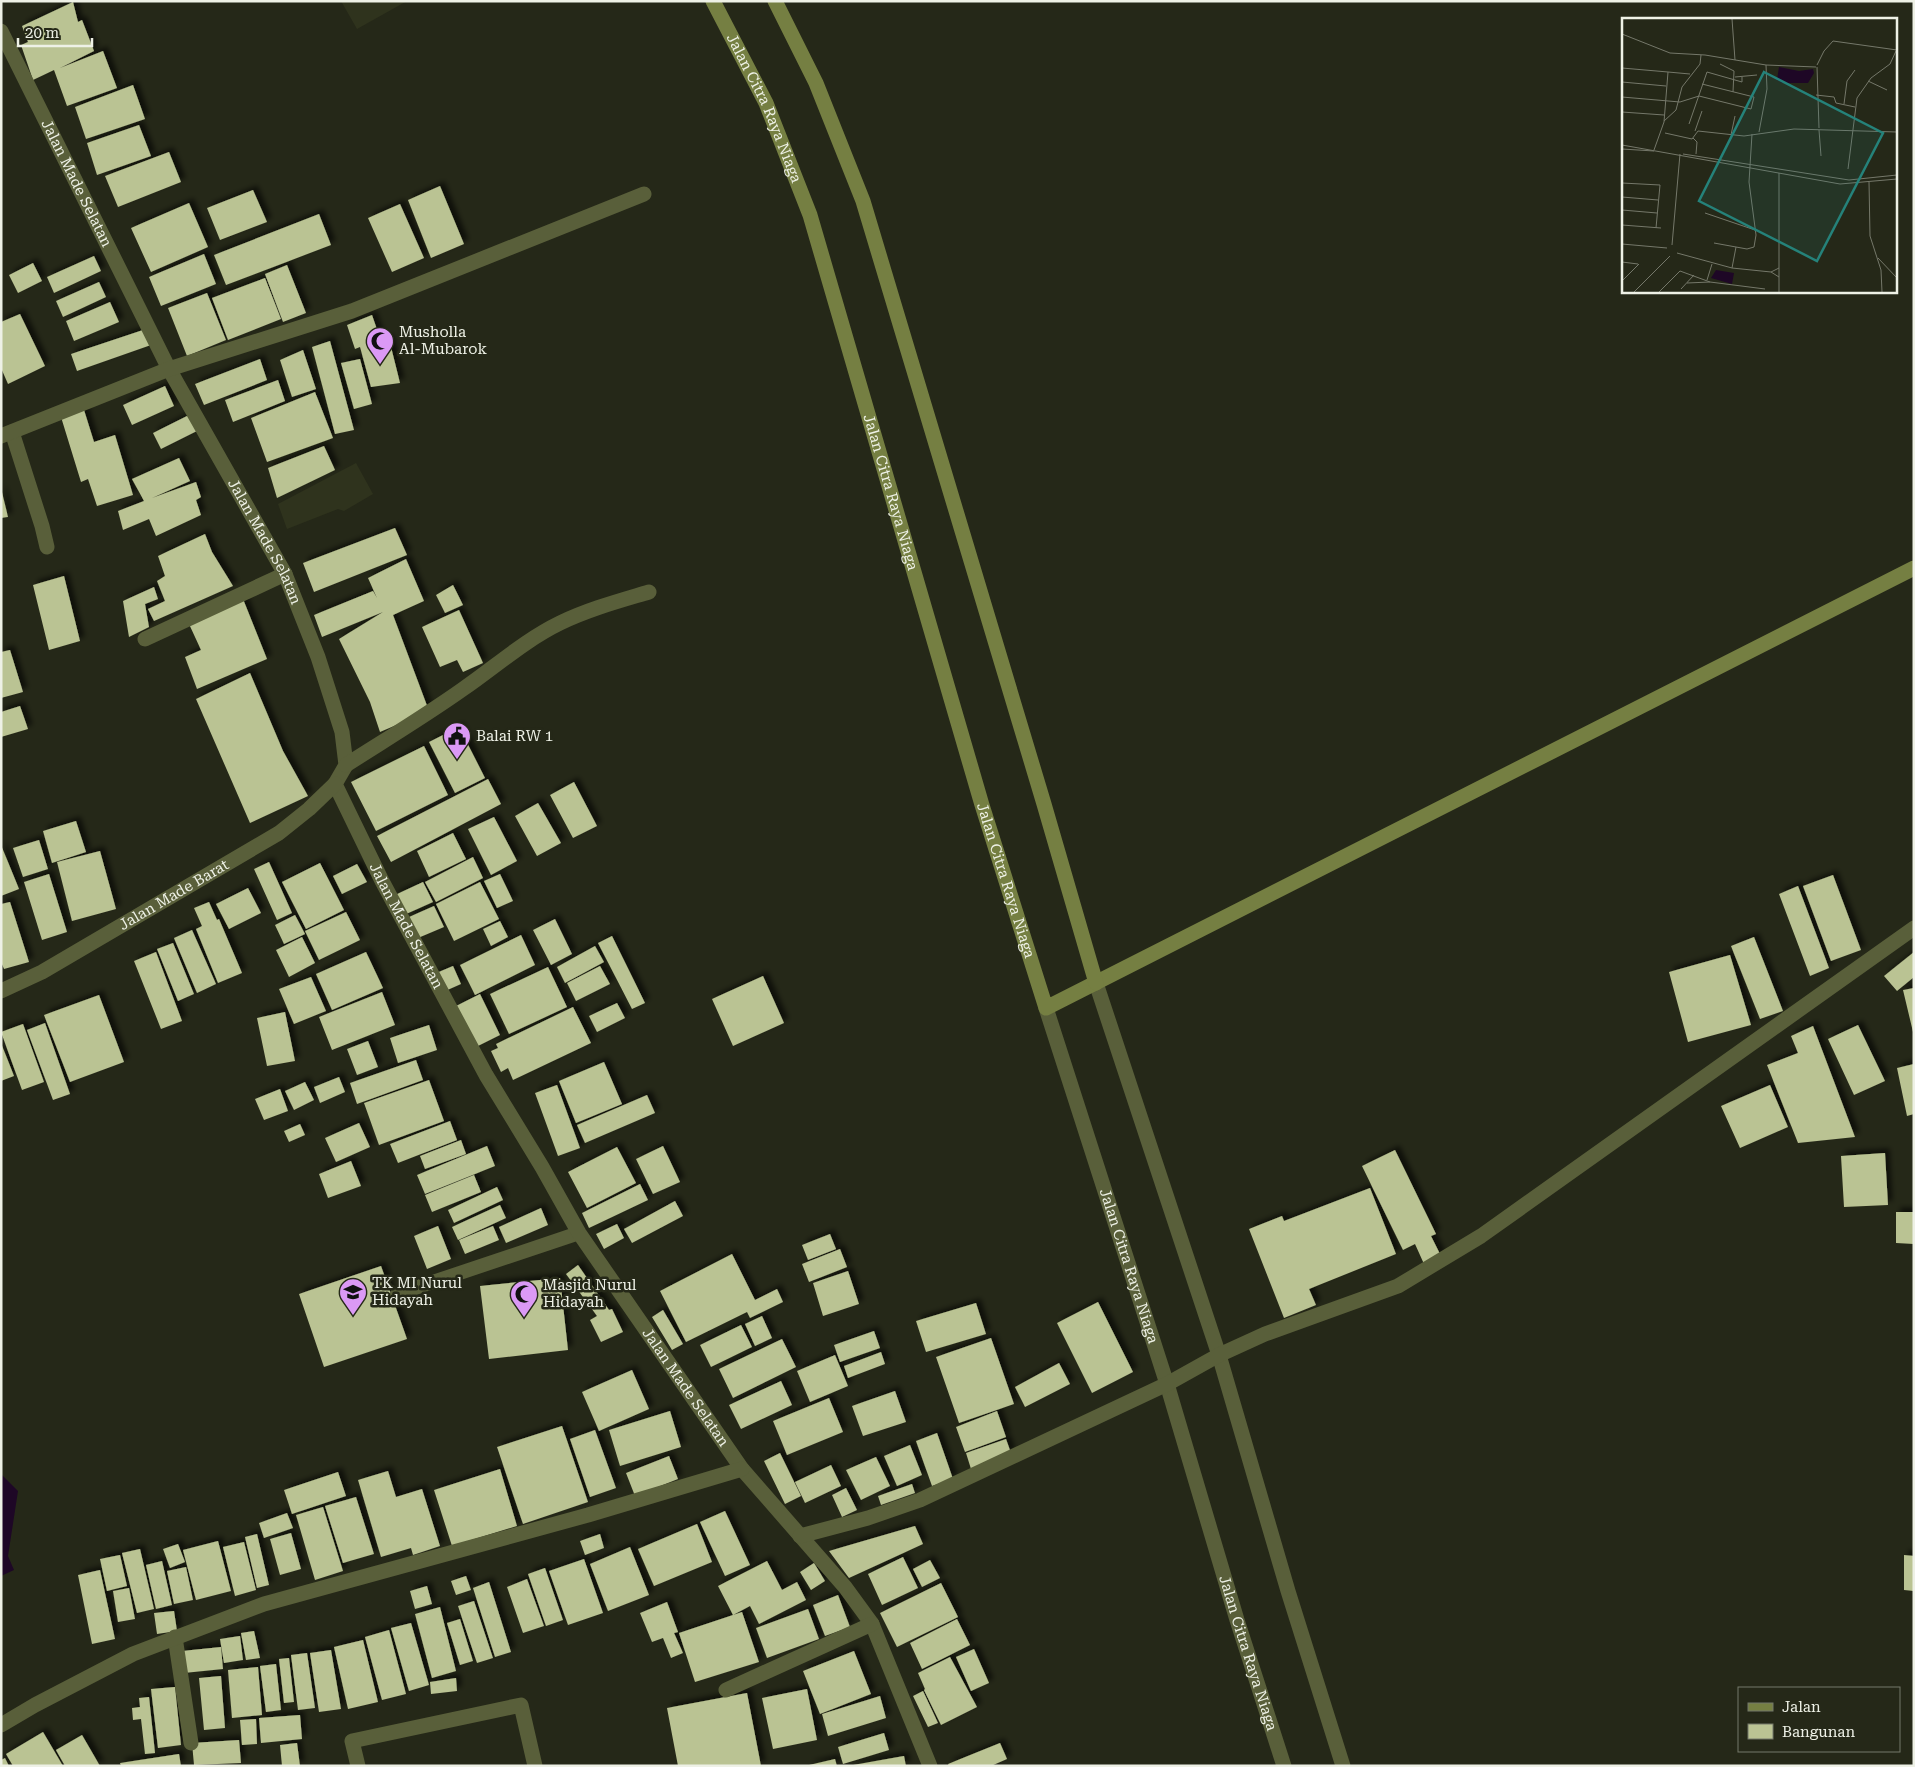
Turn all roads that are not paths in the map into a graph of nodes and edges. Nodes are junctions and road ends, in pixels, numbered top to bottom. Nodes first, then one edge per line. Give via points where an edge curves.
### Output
1 (713, 1) edge
2 (775, 1) edge
3 (1, 32) edge
4 (644, 194) dead end
5 (169, 369) junction
6 (7, 434) edge
7 (47, 547) dead end
8 (1914, 568) edge
9 (285, 574) junction
10 (650, 592) dead end
11 (145, 639) dead end
12 (346, 765) junction
13 (335, 784) junction
14 (1914, 928) edge
15 (1096, 983) junction
16 (1, 991) edge
17 (1046, 1008) junction
18 (579, 1232) junction
19 (397, 1294) dead end
20 (1219, 1355) junction
21 (1167, 1384) junction
22 (742, 1469) junction
23 (800, 1536) junction
24 (872, 1624) junction
25 (175, 1637) junction
26 (726, 1690) dead end
27 (1, 1725) edge
28 (191, 1743) dead end
29 (358, 1766) edge
30 (535, 1766) edge
31 (930, 1766) edge
32 (1284, 1766) edge
33 (1343, 1766) edge

1 - 17 street, Jalan Citra Raya Niaga via 766,104 810,215 982,805
2 - 15 street via 816,83 863,201
3 - 5 street, Jalan Made Selatan
4 - 5 street via 352,311
5 - 6 street
5 - 9 street, Jalan Made Selatan
6 - 7 street
8 - 15 street
9 - 11 street
9 - 12 street, Jalan Made Selatan via 318,657 342,732
10 - 12 street via 598,607 559,623
12 - 13 street
13 - 16 street, Jalan Made Barat via 279,833 42,972
13 - 18 street, Jalan Made Selatan via 382,881 486,1075
14 - 20 street via 1481,1236 1398,1286 1265,1334
15 - 17 street
15 - 20 street
17 - 21 street, Jalan Citra Raya Niaga
18 - 19 lane
18 - 22 street, Jalan Made Selatan
20 - 21 street
20 - 33 street
21 - 23 street via 920,1500
21 - 32 street, Jalan Citra Raya Niaga
22 - 23 street, Jalan Made Selatan
22 - 25 street via 264,1604
23 - 24 street, Jalan Made Selatan via 845,1587
24 - 26 street
24 - 31 street, Jalan Made Selatan
25 - 27 street via 133,1654
25 - 28 street
29 - 30 street via 352,1741 521,1705

